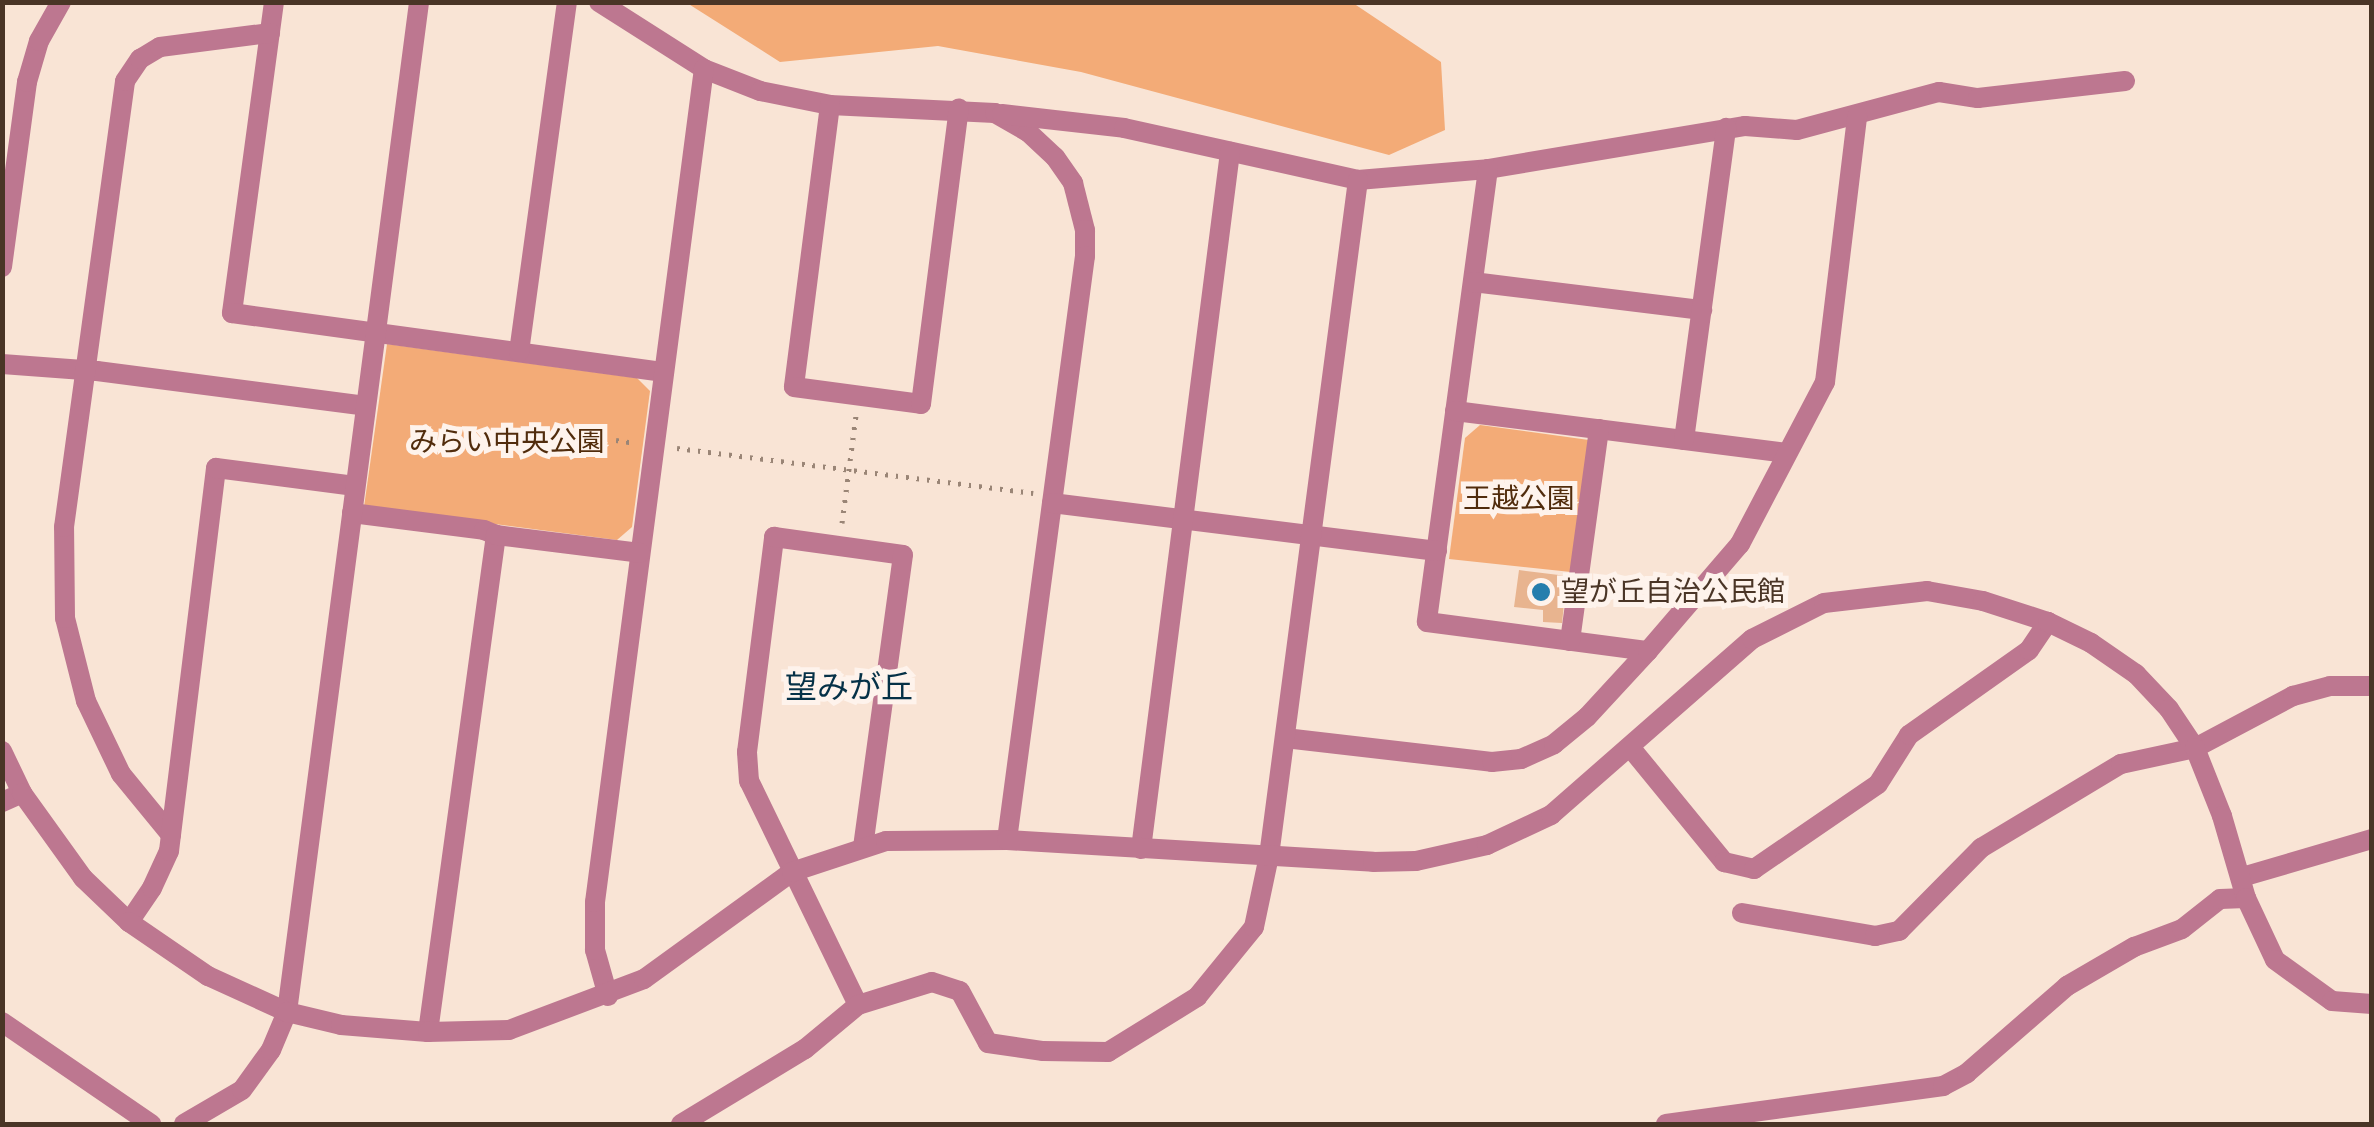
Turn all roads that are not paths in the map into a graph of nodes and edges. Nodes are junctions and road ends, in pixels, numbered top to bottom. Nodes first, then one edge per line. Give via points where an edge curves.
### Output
1 (61, 2) edge
2 (274, 2) edge
3 (418, 2) edge
4 (566, 2) edge
5 (600, 2) edge
6 (270, 33) junction
7 (704, 69) junction
8 (2125, 82) dead end
9 (830, 105) junction
10 (959, 108) junction
11 (994, 113) junction
12 (1857, 116) junction
13 (1726, 128) junction
14 (1230, 152) junction
15 (1488, 169) junction
16 (1358, 180) junction
17 (2, 267) edge
18 (1473, 282) junction
19 (1702, 310) junction
20 (376, 333) junction
21 (519, 352) junction
22 (2, 364) edge
23 (664, 372) junction
24 (85, 373) junction
25 (366, 406) junction
26 (1455, 412) junction
27 (1599, 430) junction
28 (1684, 440) junction
29 (1786, 453) junction
30 (355, 486) junction
31 (1044, 498) junction
32 (352, 513) junction
33 (1183, 519) junction
34 (1312, 535) junction
35 (496, 536) junction
36 (1436, 550) junction
37 (640, 553) junction
38 (2048, 622) junction
39 (1570, 641) junction
40 (1648, 651) junction
41 (2372, 686) edge
42 (1285, 738) junction
43 (1630, 747) junction
44 (2195, 748) junction
45 (2, 751) edge
46 (12, 798) edge
47 (171, 836) junction
48 (2372, 839) edge
49 (1007, 840) junction
50 (863, 846) junction
51 (1141, 849) junction
52 (1269, 856) junction
53 (792, 872) junction
54 (2242, 877) junction
55 (2246, 898) junction
56 (1742, 912) dead end
57 (129, 922) junction
58 (608, 996) junction
59 (2372, 1004) edge
60 (858, 1005) junction
61 (287, 1012) junction
62 (2, 1022) edge
63 (428, 1032) junction
64 (152, 1124) edge
65 (184, 1124) edge
66 (682, 1124) edge
67 (1666, 1124) edge

1 - 17 street via 26,82
2 - 6 street
3 - 20 street
4 - 21 street
5 - 7 street
6 - 20 street via 232,313
6 - 24 street via 160,47 130,70 117,112
7 - 9 street via 760,91
7 - 23 street
8 - 12 street via 1978,98 1938,92
9 - 10 street
9 - 10 street via 794,388 921,404
10 - 11 street
11 - 14 street via 1124,128
11 - 31 street via 1028,132 1065,169 1085,230
12 - 13 street via 1797,130
12 - 29 street via 1825,382
13 - 15 street
13 - 19 street
14 - 16 street
14 - 33 street
15 - 16 street
15 - 18 street
16 - 34 street
18 - 19 street
18 - 26 street
19 - 28 street
20 - 21 street
20 - 25 street
21 - 23 street
22 - 24 street
23 - 37 street
24 - 25 street
24 - 47 street via 61,554 71,654 100,737
25 - 30 street
26 - 27 street
26 - 36 street
27 - 28 street
27 - 39 street
28 - 29 street
29 - 40 street via 1740,544
30 - 32 street
30 - 47 street via 216,468
31 - 33 street
31 - 49 street
32 - 35 street
32 - 61 street
33 - 34 street
33 - 51 street
34 - 36 street
34 - 42 street
35 - 37 street
35 - 63 street
36 - 39 street via 1427,622
37 - 58 street via 594,902 595,950
38 - 43 street via 1927,590 1824,603 1752,638
38 - 43 street via 2029,650 1909,735 1878,784 1754,870 1724,862
38 - 44 street via 2136,674
39 - 40 street
40 - 42 street via 1587,717 1554,744 1520,759 1492,762
41 - 44 street via 2330,686 2293,696
42 - 52 street
43 - 52 street via 1551,814 1487,845 1416,861
44 - 54 street
44 - 56 street via 2121,764 1981,848 1899,931 1875,936
45 - 46 street
46 - 57 street
47 - 57 street via 152,888
48 - 54 street
49 - 50 street via 927,838
49 - 51 street
50 - 53 street
50 - 53 street via 903,555 774,538 746,752 748,781
51 - 52 street
52 - 60 street via 1254,927 1197,997 1108,1052 988,1043 960,991 932,982
53 - 58 street via 674,961
53 - 60 street
54 - 55 street
55 - 59 street via 2276,960 2298,980 2332,1002
55 - 67 street via 2220,899 2182,929 2134,947 2067,986 1943,1086
57 - 61 street via 208,976
58 - 63 street via 510,1030
60 - 66 street via 805,1049
61 - 63 street via 341,1025
61 - 65 street via 271,1050 242,1090
62 - 64 street

